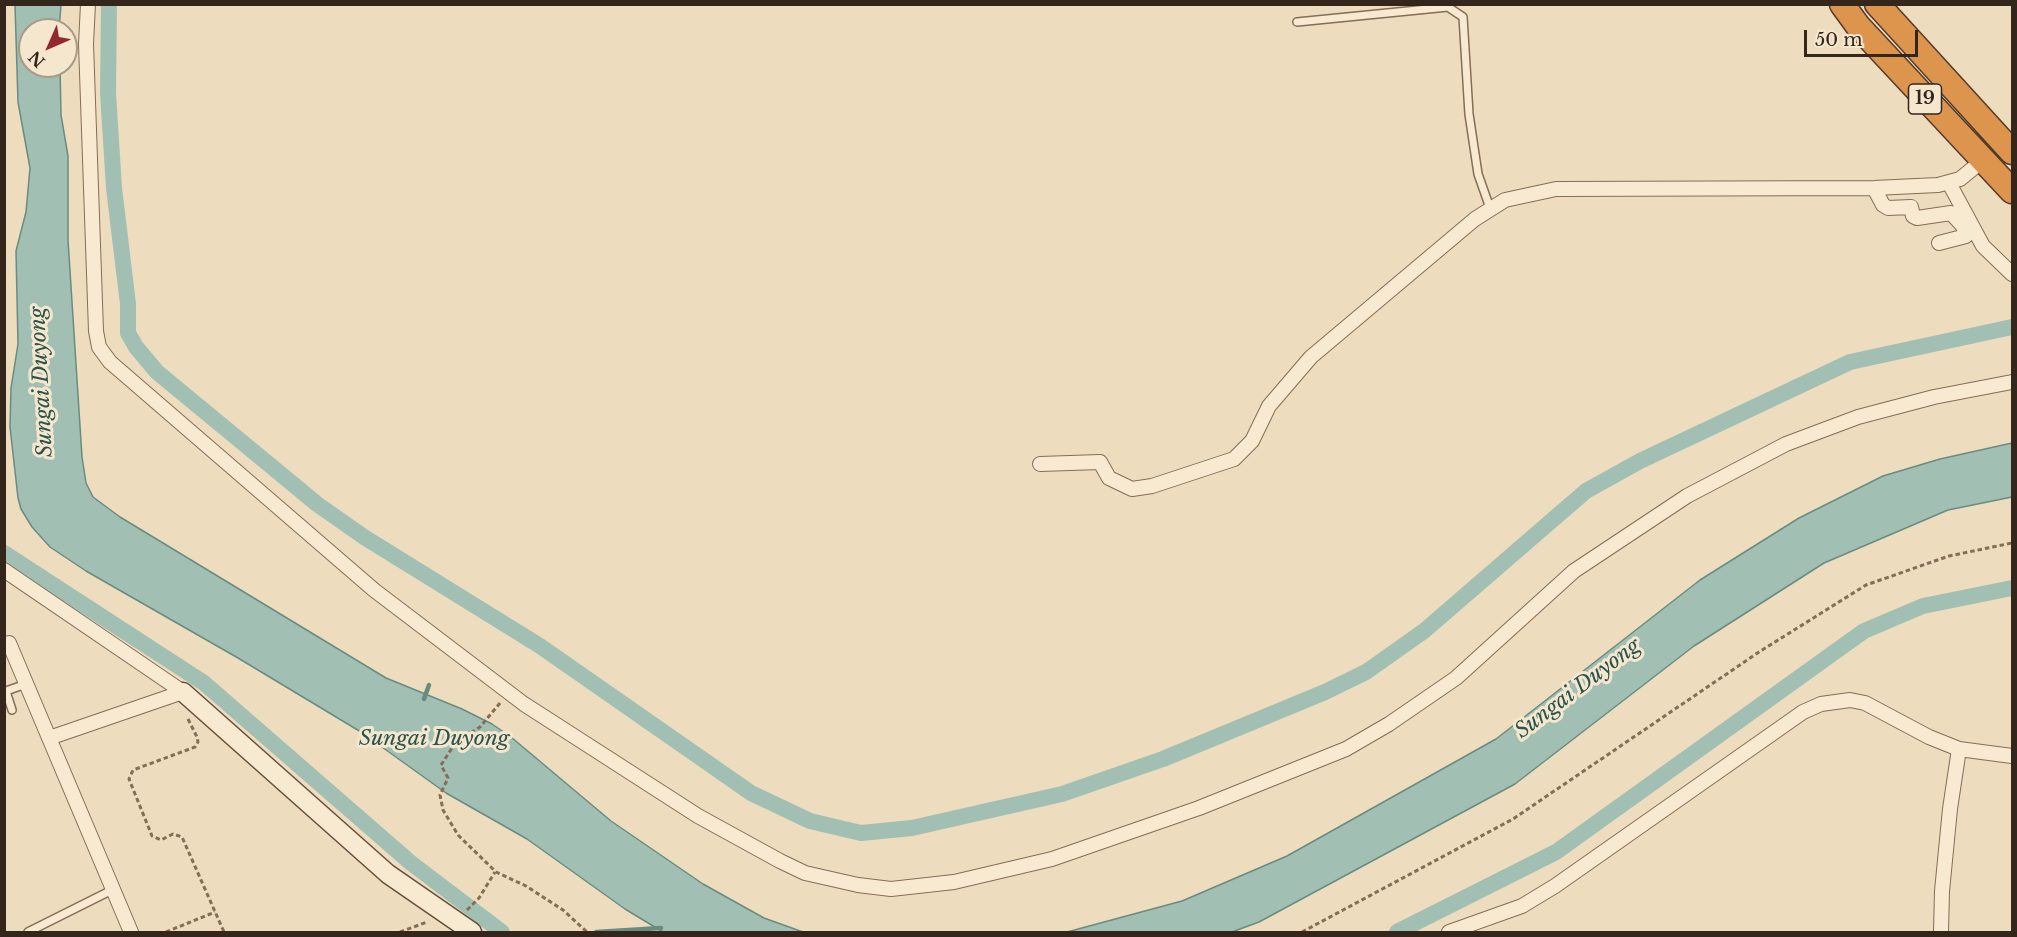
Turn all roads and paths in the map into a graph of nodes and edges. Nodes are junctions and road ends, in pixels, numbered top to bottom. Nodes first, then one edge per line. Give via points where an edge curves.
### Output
1 (88, 4) edge
2 (1842, 4) edge
3 (1877, 4) edge
4 (1297, 22) dead end
5 (2013, 152) edge
6 (1982, 160) junction
7 (1949, 183) junction
8 (1874, 188) junction
9 (2013, 191) edge
10 (1490, 208) junction
11 (1940, 243) dead end
12 (2013, 274) edge
13 (2013, 382) edge
14 (1040, 464) dead end
15 (2013, 543) edge
16 (4, 570) edge
17 (9, 643) dead end
18 (26, 684) junction
19 (5, 689) edge
20 (183, 692) junction
21 (508, 693) junction
22 (204, 708) junction
23 (12, 710) dead end
24 (49, 738) junction
25 (1959, 749) junction
26 (2013, 756) edge
27 (496, 872) junction
28 (112, 890) junction
29 (479, 898) dead end
30 (215, 912) junction
31 (446, 915) junction
32 (28, 933) edge
33 (131, 933) edge
34 (166, 933) edge
35 (224, 933) edge
36 (399, 933) edge
37 (472, 933) edge
38 (587, 933) edge
39 (1302, 933) edge
40 (1449, 933) edge
41 (1941, 933) edge

1 - 21 street via 91,243 99,347 110,362 374,590
2 - 6 highway, 19
3 - 5 highway, 19
4 - 10 lane via 1448,7 1463,17 1469,114 1478,174
6 - 7 street via 1960,179
6 - 9 highway, 19
7 - 8 street
7 - 12 street via 1983,246
8 - 10 street via 1556,189 1526,194
8 - 11 street via 1883,205 1911,207 1917,218 1952,213 1966,236
10 - 14 street via 1311,357 1269,406 1252,441 1234,459 1132,489 1109,478 1100,462
13 - 21 street via 1858,417 1786,444 1687,496 1574,571 1456,678 1346,749 1199,808 1052,859 954,882 891,889 805,873 698,816
15 - 39 path via 1949,556 1866,585 1759,652 1513,819
16 - 20 street
17 - 18 street
18 - 19 lane
18 - 24 street
19 - 23 lane
20 - 22 street
20 - 24 street
21 - 27 path via 480,727 456,742 441,765 448,778 440,795 443,810 458,835
22 - 30 path via 188,715 198,742 195,747 133,770 129,779 152,836 161,840 173,834 182,837
22 - 31 street via 388,874
24 - 28 street
25 - 26 street
25 - 40 street via 1865,703 1850,700 1821,704 1803,712 1555,886 1522,906
25 - 41 street via 1943,879
27 - 29 path
27 - 38 path via 563,910
28 - 32 lane
28 - 33 street
30 - 34 path
30 - 35 path
31 - 36 path
31 - 37 street

